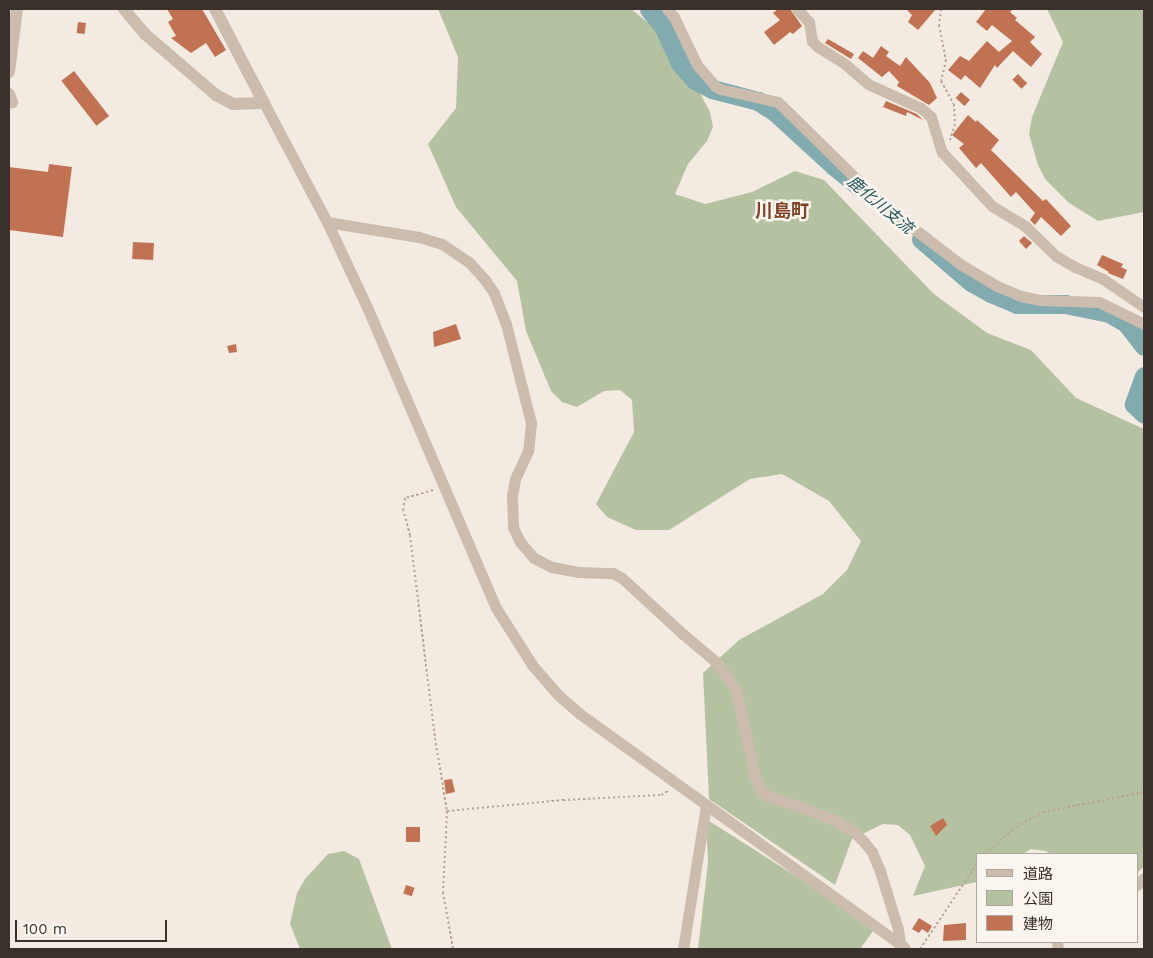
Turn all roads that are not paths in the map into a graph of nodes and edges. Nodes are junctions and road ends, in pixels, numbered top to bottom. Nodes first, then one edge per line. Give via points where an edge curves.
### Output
1 (17, 9) edge
2 (124, 9) edge
3 (215, 9) edge
4 (667, 9) edge
5 (797, 9) edge
6 (9, 72) edge
7 (264, 103) junction
8 (327, 222) junction
9 (1144, 307) edge
10 (1144, 324) edge
11 (706, 805) junction
12 (902, 947) edge
13 (683, 949) edge

1 - 6 street
2 - 7 street via 145,34 216,95 233,104
3 - 7 street
4 - 10 street via 674,17 696,65 715,86 778,102 884,206 960,264 1021,296 1040,300 1099,302
5 - 9 street via 809,22 812,41 818,48 845,64 868,84 921,108 931,117 942,152 992,206 1026,226 1056,256 1103,279
7 - 8 street
8 - 11 street via 367,307 496,608 533,666 580,714
8 - 12 street via 419,237 442,244 469,262 485,280 494,293 506,324 531,423 528,451 515,479 512,496 513,527 520,542 534,558 552,567 613,573 622,578 716,662 736,690 755,777 762,792 826,817 854,832 864,842 880,871
11 - 12 street
11 - 13 street

